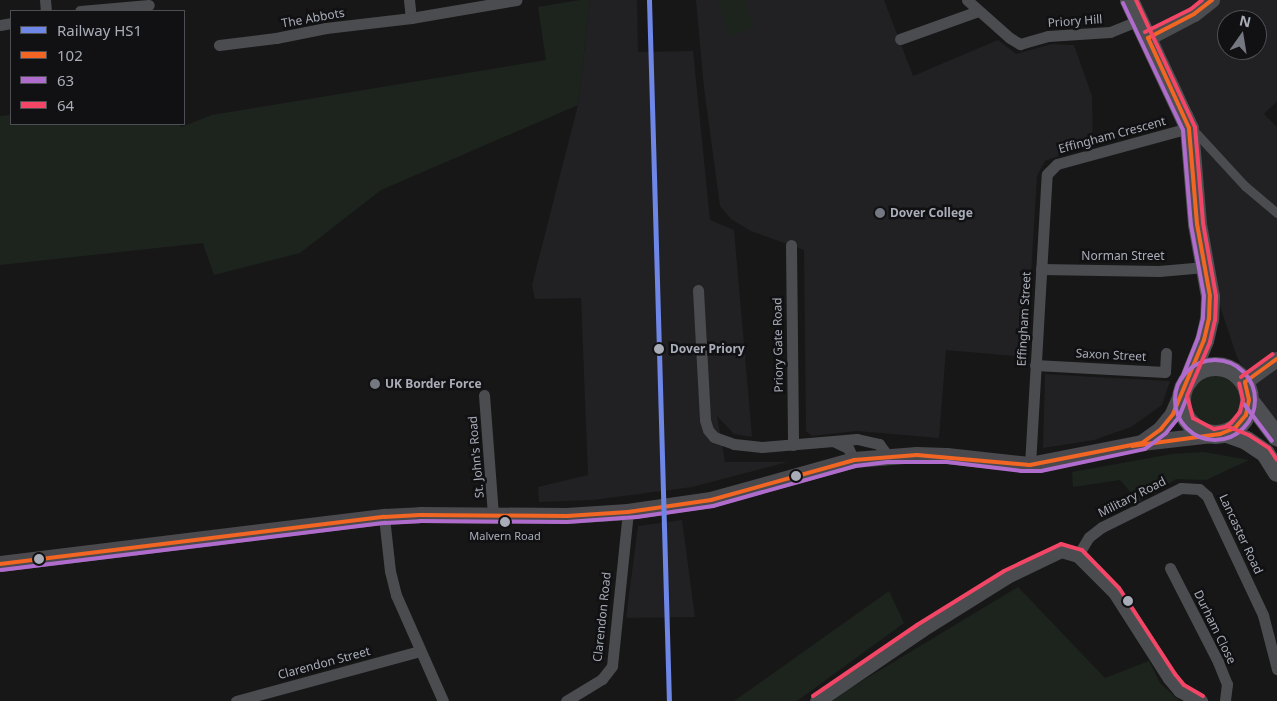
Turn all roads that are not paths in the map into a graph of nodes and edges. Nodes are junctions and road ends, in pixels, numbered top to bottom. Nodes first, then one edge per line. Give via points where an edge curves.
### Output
1 (409, 0) edge
2 (516, 0) edge
3 (967, 0) edge
4 (1129, 0) edge
5 (1212, 0) edge
6 (149, 4) dead end
7 (90, 10) edge
8 (978, 11) junction
9 (411, 18) junction
10 (1140, 20) junction
11 (900, 38) dead end
12 (1148, 38) junction
13 (219, 45) dead end
14 (1189, 132) junction
15 (1047, 174) joint
16 (1277, 213) edge
17 (791, 245) dead end
18 (1205, 267) junction
19 (1041, 269) junction
20 (698, 290) dead end
21 (1166, 353) dead end
22 (1277, 359) edge
23 (1035, 365) junction
24 (1185, 387) junction
25 (1247, 391) junction
26 (484, 395) dead end
27 (1220, 434) junction
28 (1277, 437) edge
29 (833, 441) junction
30 (1142, 444) junction
31 (793, 445) junction
32 (888, 456) junction
33 (854, 460) junction
34 (1030, 466) junction
35 (1277, 472) edge
36 (1181, 488) joint
37 (632, 512) junction
38 (493, 516) junction
39 (384, 517) junction
40 (1078, 555) junction
41 (0, 564) edge
42 (1170, 568) dead end
43 (420, 651) junction
44 (1277, 669) edge
45 (236, 701) edge
46 (443, 701) edge
47 (566, 701) edge
48 (817, 701) edge
49 (1200, 701) edge
50 (1224, 701) edge

1 - 9 street
2 - 9 street
3 - 8 street, Priory Hill
4 - 10 main road
5 - 12 street via 1194,14
6 - 7 street
8 - 10 street, Priory Hill via 1020,44 1048,36 1110,32
8 - 11 street
9 - 13 street, The Abbots
10 - 12 main road
12 - 14 main road
14 - 15 street, Effingham Crescent via 1057,164
14 - 16 street via 1197,134 1245,186
14 - 18 main road via 1196,216
15 - 19 street, Effingham Street
17 - 31 street, Priory Gate Road
18 - 19 street, Norman Street via 1159,271
18 - 24 main road via 1210,296 1209,319
19 - 23 street, Effingham Street
20 - 31 street via 708,430 720,440 734,444 762,447
21 - 23 street, Saxon Street via 1165,372
22 - 25 street
23 - 34 street, Effingham Street
24 - 25 main road via 1203,369 1221,367 1230,370
24 - 27 main road via 1181,404 1188,422 1195,428
24 - 30 main road via 1173,414
25 - 27 main road via 1246,415 1241,423
25 - 28 main road
26 - 38 street, St. John's Road
27 - 30 main road
27 - 35 main road via 1246,440 1265,453
29 - 31 street
29 - 32 street via 870,441 883,447
29 - 33 street via 848,448
30 - 34 main road
32 - 33 main road
32 - 34 main road via 947,456
33 - 37 main road via 711,500
36 - 40 street, Military Road via 1102,528 1089,537
36 - 44 street, Lancaster Road via 1200,489 1207,496 1263,615
37 - 38 main road
37 - 47 street, Clarendon Road via 612,666 602,679
38 - 39 main road
39 - 41 main road
39 - 43 street via 396,595
40 - 48 street via 1061,550 1007,576
40 - 49 street via 1115,592 1180,690
42 - 50 street, Durham Close via 1221,669 1227,684
43 - 45 street, Clarendon Street
43 - 46 street

